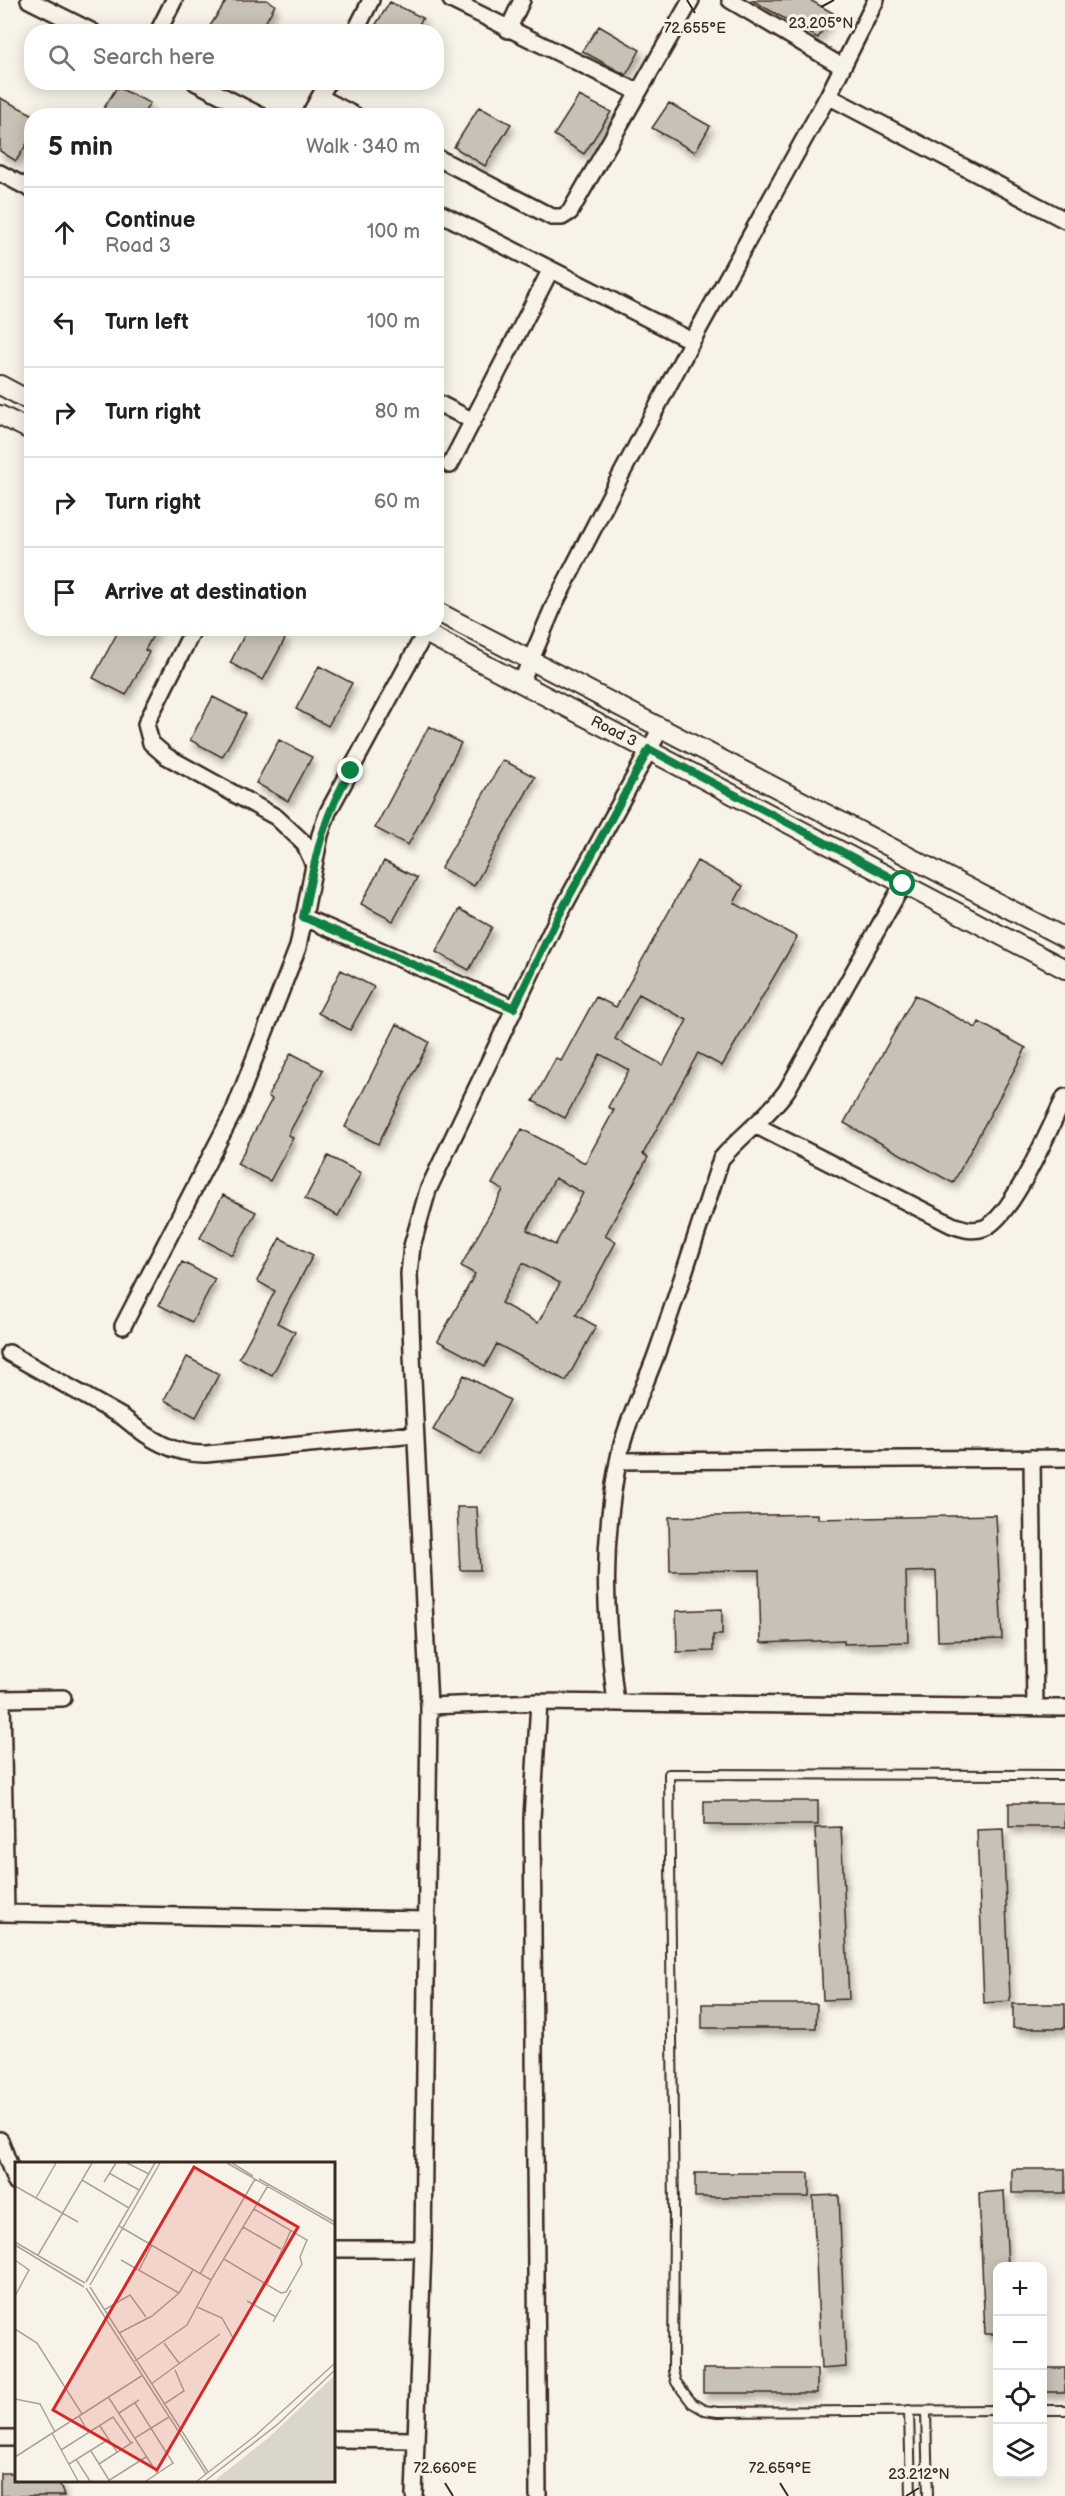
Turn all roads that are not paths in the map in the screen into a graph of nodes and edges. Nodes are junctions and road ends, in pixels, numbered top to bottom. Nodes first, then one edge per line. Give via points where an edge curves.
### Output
1 (29, 0) edge
2 (174, 0) edge
3 (371, 0) edge
4 (451, 0) edge
5 (522, 0) edge
6 (691, 0) edge
7 (730, 0) edge
8 (876, 0) edge
9 (77, 24) edge
10 (162, 24) edge
11 (359, 24) edge
12 (508, 30) junction
13 (841, 66) junction
14 (211, 90) edge
15 (324, 90) edge
16 (638, 92) junction
17 (828, 96) junction
18 (320, 97) junction
19 (245, 108) edge
20 (314, 108) edge
21 (341, 108) edge
22 (444, 161) edge
23 (0, 173) edge
24 (24, 186) edge
25 (444, 215) edge
26 (1065, 220) edge
27 (550, 271) junction
28 (692, 341) junction
29 (0, 386) edge
30 (24, 398) edge
31 (444, 406) edge
32 (0, 415) edge
33 (473, 421) junction
34 (24, 427) edge
35 (450, 465) dead end
36 (444, 615) edge
37 (190, 636) edge
38 (418, 636) edge
39 (431, 636) edge
40 (532, 661) junction
41 (521, 683) junction
42 (661, 728) junction
43 (649, 749) junction
44 (314, 865) junction
45 (903, 884) junction
46 (303, 917) junction
47 (1065, 938) edge
48 (1065, 969) edge
49 (514, 1008) junction
50 (1065, 1097) edge
51 (757, 1126) junction
52 (123, 1326) dead end
53 (9, 1353) dead end
54 (415, 1434) junction
55 (1032, 1458) junction
56 (1065, 1458) edge
57 (618, 1461) junction
58 (63, 1698) dead end
59 (1, 1699) edge
60 (539, 1702) junction
61 (616, 1703) junction
62 (429, 1706) junction
63 (1035, 1708) junction
64 (1065, 1708) edge
65 (1065, 1775) edge
66 (3, 1913) edge
67 (427, 1920) junction
68 (0, 2140) edge
69 (15, 2180) edge
70 (334, 2249) edge
71 (423, 2249) junction
72 (909, 2410) junction
73 (926, 2410) junction
74 (993, 2410) edge
75 (1047, 2410) edge
76 (1065, 2410) edge
77 (334, 2439) edge
78 (414, 2440) junction
79 (414, 2496) edge
80 (538, 2496) edge
81 (910, 2496) edge
82 (928, 2496) edge

1 - 9 street
2 - 10 street
3 - 11 street
4 - 12 street
5 - 12 street
6 - 16 street
7 - 13 street
8 - 13 street
12 - 16 street
13 - 17 street
14 - 19 street
15 - 18 street
16 - 22 street via 578,202 562,217 541,212
17 - 26 street
17 - 28 street
18 - 20 street
18 - 21 street
23 - 24 street
25 - 27 street
27 - 28 street
27 - 33 street
28 - 40 street via 555,603
29 - 30 street
31 - 33 street
32 - 34 street
33 - 35 street
36 - 40 street, Road 3
37 - 44 street via 146,724 151,743 166,756 276,817 304,843
38 - 44 street via 328,812
39 - 41 street, Road 3
40 - 41 street
40 - 42 street, Road 3
41 - 43 street, Road 3
42 - 43 street
42 - 47 street, Road 3
43 - 45 street, Road 3
43 - 49 street via 557,919
44 - 46 street
45 - 48 street, Road 3
45 - 51 street via 786,1090
46 - 49 street
46 - 52 street via 290,969 234,1111
49 - 54 street via 428,1190 411,1246
50 - 51 street via 1004,1212 986,1227 969,1231
51 - 57 street via 736,1141 721,1159
53 - 54 street via 178,1452 206,1454
54 - 62 street
55 - 56 street
55 - 57 street
55 - 63 street
57 - 61 street via 604,1581
58 - 59 street
59 - 66 street
60 - 61 street
60 - 62 street
60 - 80 street via 531,1818
61 - 63 street
62 - 67 street
63 - 64 street
65 - 72 lane via 669,1774 672,2335 676,2382 692,2403 718,2412
66 - 67 street
67 - 71 street
68 - 69 street
70 - 71 street
71 - 78 street
72 - 73 lane
72 - 81 lane
73 - 74 lane
73 - 82 lane
75 - 76 lane
77 - 78 street
78 - 79 street

